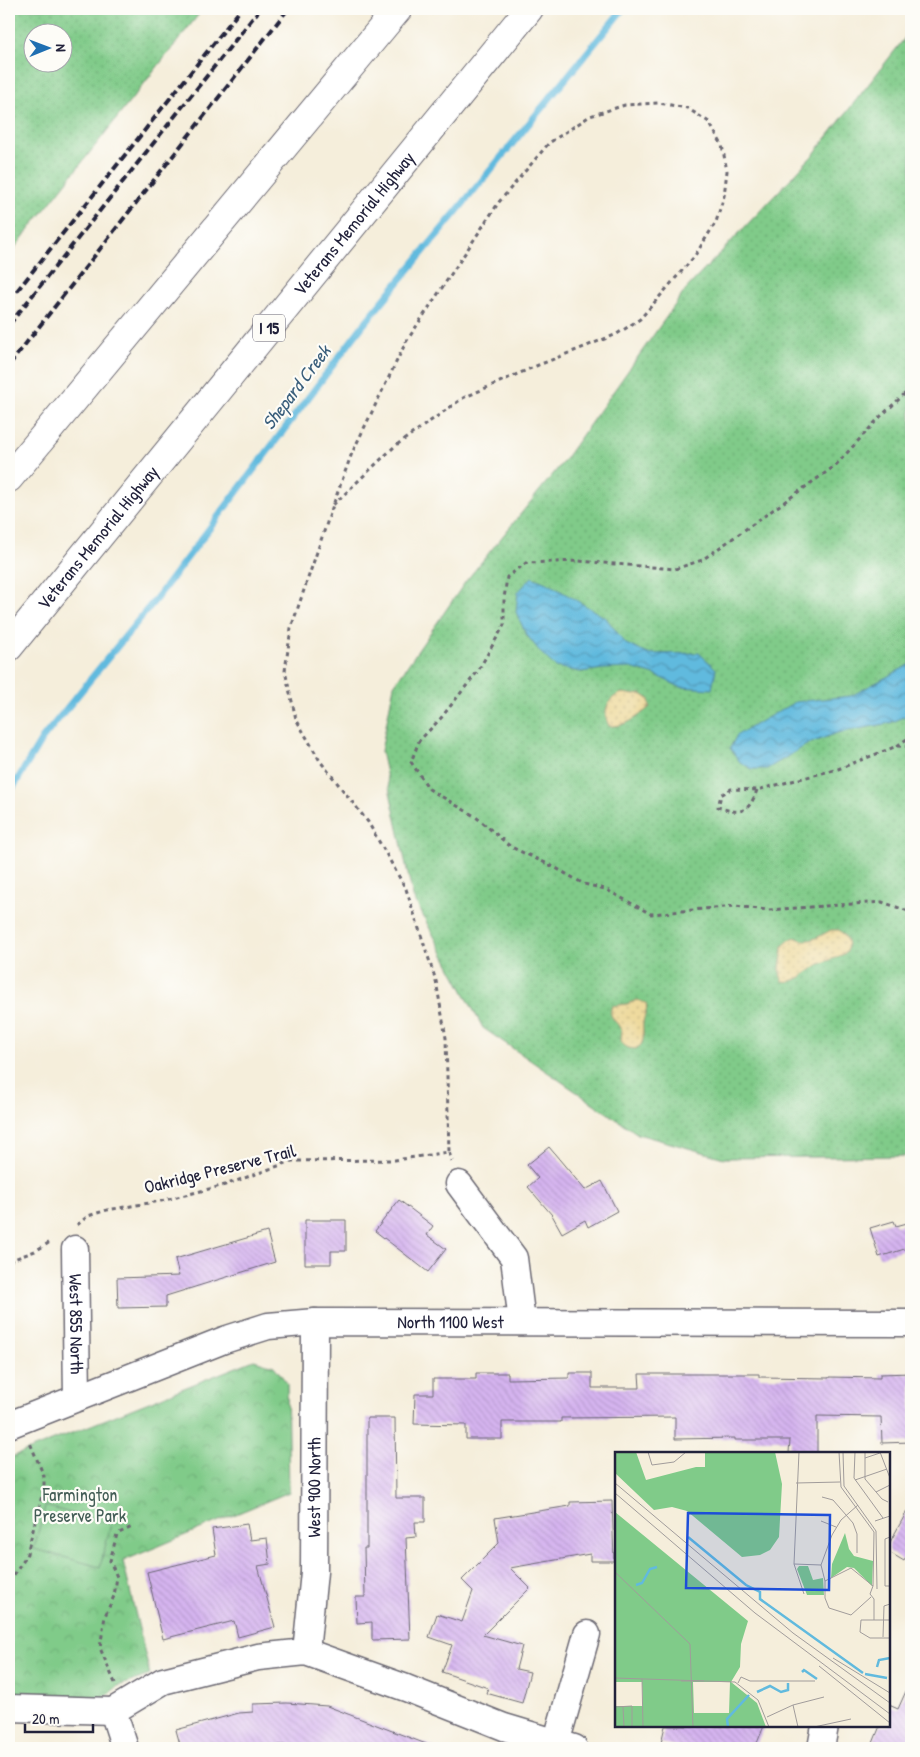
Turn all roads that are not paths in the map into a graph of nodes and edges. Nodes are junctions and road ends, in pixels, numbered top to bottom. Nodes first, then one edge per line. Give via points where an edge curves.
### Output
1 (398, 9) edge
2 (529, 9) edge
3 (9, 478) edge
4 (9, 647) edge
5 (460, 1184) road end
6 (69, 1238) road end
7 (315, 1322) junction
8 (522, 1322) junction
9 (911, 1323) edge
10 (77, 1398) junction
11 (15, 1422) edge
12 (587, 1634) dead end
13 (306, 1652) junction
14 (9, 1708) edge
15 (113, 1711) junction
16 (825, 1727) edge
17 (565, 1745) edge
18 (126, 1748) edge
19 (821, 1748) edge

1 - 3 highway
2 - 4 highway, Veterans Memorial Highway / I 15
5 - 8 street via 514,1258
6 - 10 street, West 855 North
7 - 8 street, North 1100 West
7 - 10 street, North 1100 West via 268,1326 224,1340
7 - 13 street, West 900 North via 314,1572
8 - 9 street, North 1100 West
10 - 11 street, North 1100 West
12 - 17 street
13 - 15 street via 258,1657 163,1682
13 - 17 street via 504,1727
14 - 15 street
15 - 18 street
16 - 19 street

